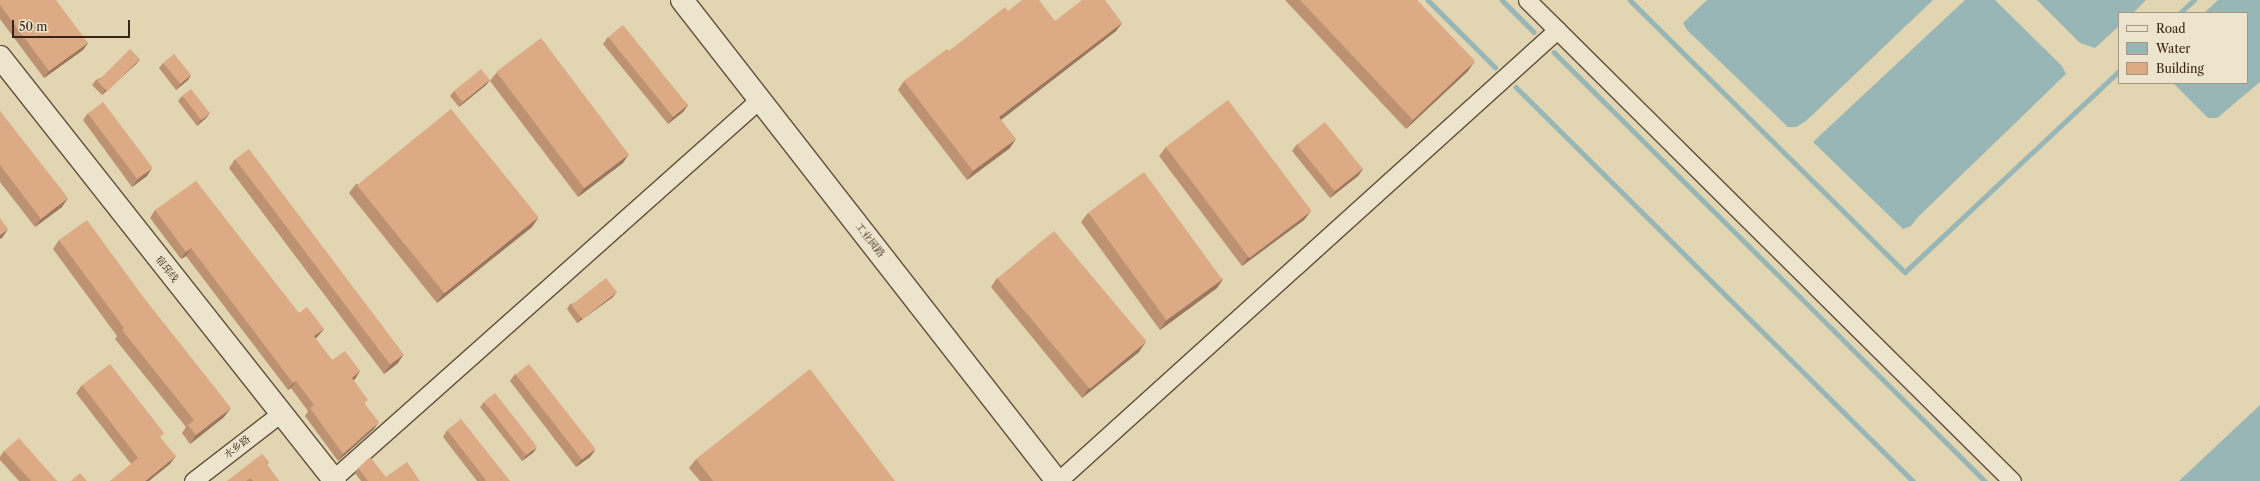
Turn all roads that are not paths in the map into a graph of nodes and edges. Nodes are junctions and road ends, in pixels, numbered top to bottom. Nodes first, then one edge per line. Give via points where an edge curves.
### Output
1 (682, 0) edge
2 (1527, 0) edge
3 (1557, 30) junction
4 (0, 56) edge
5 (760, 98) junction
6 (281, 413) junction
7 (334, 480) edge
8 (193, 481) edge
9 (1058, 481) edge
10 (2012, 481) edge

1 - 5 street, 工业园路
2 - 3 street
3 - 9 street
3 - 10 street
4 - 6 street, 宿邳线
5 - 7 street
5 - 9 street, 工业园路
6 - 7 street, 宿邳线
6 - 8 street, 水乡路

